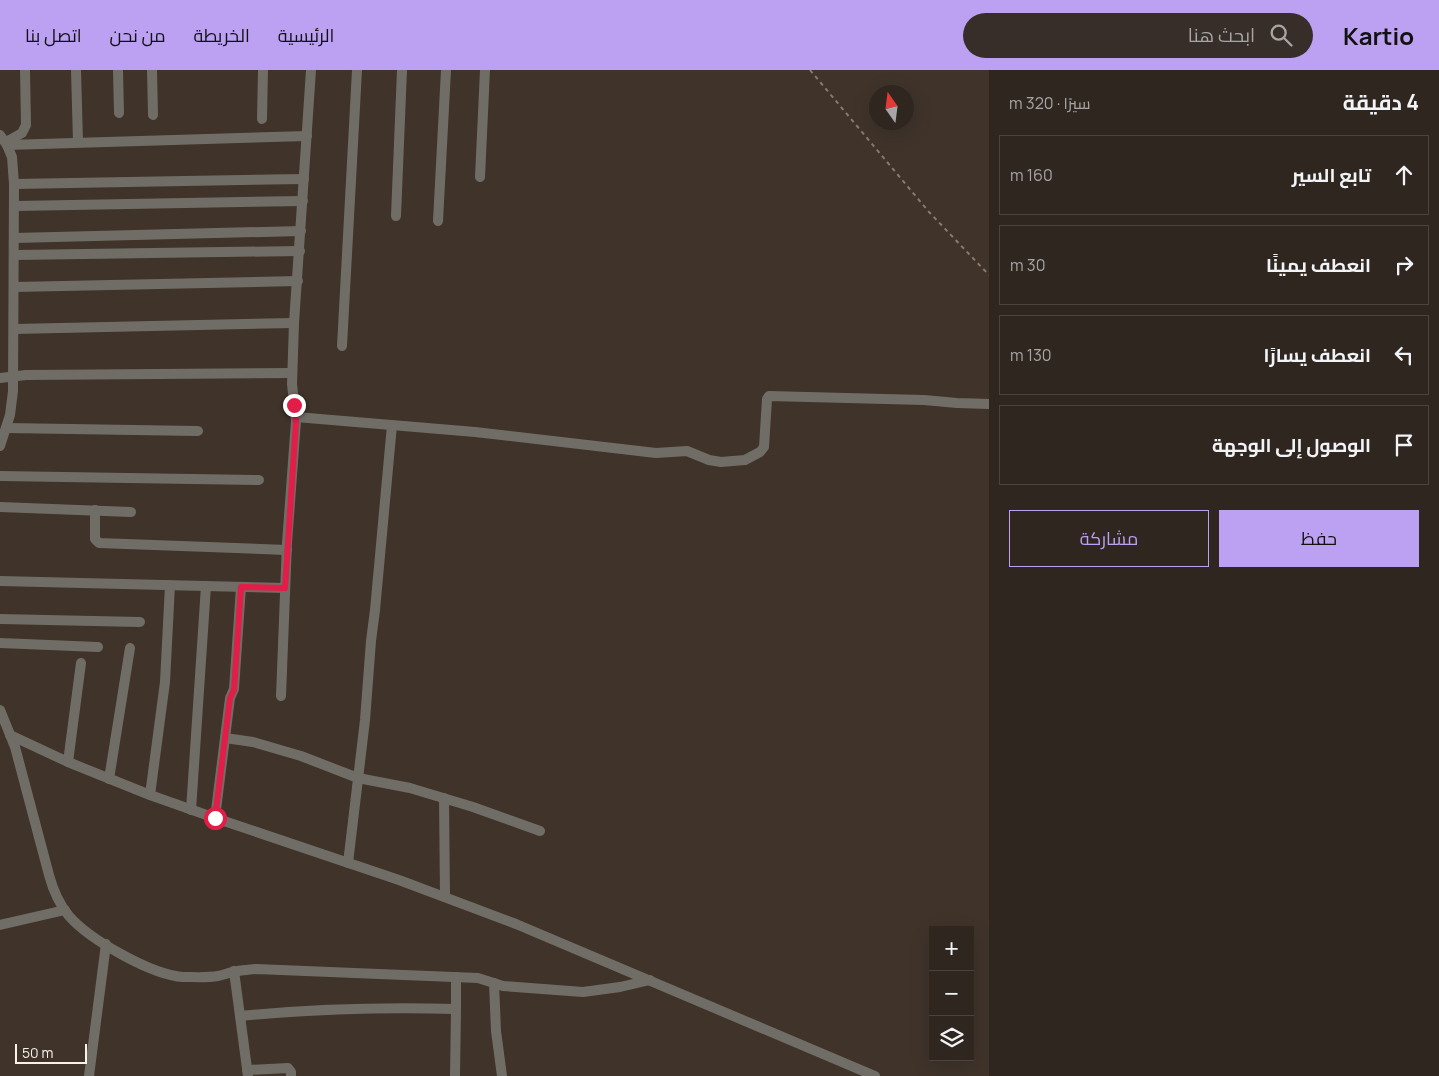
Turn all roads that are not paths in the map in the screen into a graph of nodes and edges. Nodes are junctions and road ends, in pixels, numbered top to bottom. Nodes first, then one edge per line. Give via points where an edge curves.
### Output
1 (25, 70) edge
2 (76, 70) edge
3 (118, 70) edge
4 (152, 70) edge
5 (263, 70) edge
6 (311, 70) edge
7 (357, 70) edge
8 (402, 70) edge
9 (446, 70) edge
10 (485, 70) edge
11 (119, 113) dead end
12 (153, 114) dead end
13 (262, 119) dead end
14 (307, 136) junction
15 (4, 141) edge
16 (78, 142) junction
17 (480, 177) dead end
18 (304, 179) junction
19 (14, 184) junction
20 (303, 201) junction
21 (15, 206) junction
22 (396, 216) dead end
23 (438, 221) dead end
24 (301, 231) junction
25 (14, 238) junction
26 (300, 251) junction
27 (15, 255) junction
28 (298, 281) junction
29 (14, 287) junction
30 (294, 323) junction
31 (14, 329) junction
32 (342, 346) dead end
33 (292, 373) junction
34 (14, 376) junction
35 (0, 378) edge
36 (989, 404) edge
37 (296, 417) junction
38 (392, 425) junction
39 (6, 428) junction
40 (198, 431) dead end
41 (0, 446) edge
42 (0, 476) edge
43 (260, 480) dead end
44 (0, 507) edge
45 (95, 510) junction
46 (131, 512) dead end
47 (287, 550) junction
48 (0, 581) edge
49 (170, 585) junction
50 (206, 586) junction
51 (241, 587) junction
52 (285, 588) junction
53 (0, 619) edge
54 (140, 622) dead end
55 (0, 643) edge
56 (98, 647) dead end
57 (130, 648) dead end
58 (81, 663) dead end
59 (281, 696) dead end
60 (0, 710) edge
61 (10, 735) junction
62 (225, 738) junction
63 (68, 762) junction
64 (358, 778) junction
65 (109, 779) junction
66 (150, 795) junction
67 (444, 798) junction
68 (191, 810) junction
69 (215, 818) junction
70 (540, 831) dead end
71 (348, 863) junction
72 (445, 897) junction
73 (65, 910) junction
74 (0, 925) edge
75 (106, 944) junction
76 (234, 971) junction
77 (456, 977) junction
78 (650, 980) junction
79 (494, 983) junction
80 (456, 1009) junction
81 (240, 1016) junction
82 (248, 1073) edge
83 (89, 1076) edge
84 (291, 1076) edge
85 (455, 1076) edge
86 (502, 1076) edge
87 (874, 1076) edge

1 - 15 street via 26,125 22,133
2 - 16 street
3 - 11 street
4 - 12 street
5 - 13 street
6 - 14 street
7 - 32 street
8 - 22 street
9 - 23 street
10 - 17 street
14 - 16 street
14 - 18 street
15 - 16 street
15 - 19 street via 12,157
18 - 19 street
18 - 20 street
19 - 21 street
20 - 21 street
20 - 24 street
21 - 25 street
24 - 25 street
24 - 26 street
25 - 27 street
26 - 27 street
26 - 28 street
27 - 29 street
28 - 29 street
28 - 30 street
29 - 31 street
30 - 31 street
30 - 33 street
31 - 34 street
33 - 34 street
33 - 37 street
34 - 35 street
34 - 39 street
36 - 38 street via 769,396 766,399 762,451 745,460 726,462 709,460 687,451 656,453
37 - 38 street
37 - 47 street
38 - 64 street
39 - 40 street
39 - 41 street
42 - 43 street
44 - 45 street
45 - 46 street
45 - 47 street via 94,539 99,543
47 - 52 street
48 - 49 street
49 - 50 street
49 - 66 street via 165,682
50 - 51 street
50 - 68 street
51 - 52 street
51 - 62 street via 234,689
52 - 59 street
53 - 54 street
55 - 56 street
57 - 65 street
58 - 63 street
60 - 61 street
61 - 63 street
61 - 73 street via 53,890
62 - 64 street via 253,742 301,756
62 - 69 street
63 - 65 street
64 - 67 street
64 - 71 street
65 - 66 street
66 - 68 street
67 - 70 street
67 - 72 street
68 - 69 street
69 - 71 street
71 - 72 street
72 - 78 street
73 - 74 street
73 - 75 street via 79,926
75 - 76 street via 156,972 181,977 218,976
75 - 83 street
76 - 77 street via 256,969
76 - 81 street
77 - 79 street
77 - 80 street
78 - 79 street via 583,992
78 - 87 street
79 - 86 street
80 - 81 street via 292,1011
80 - 85 street
81 - 82 street
82 - 84 street via 288,1068

